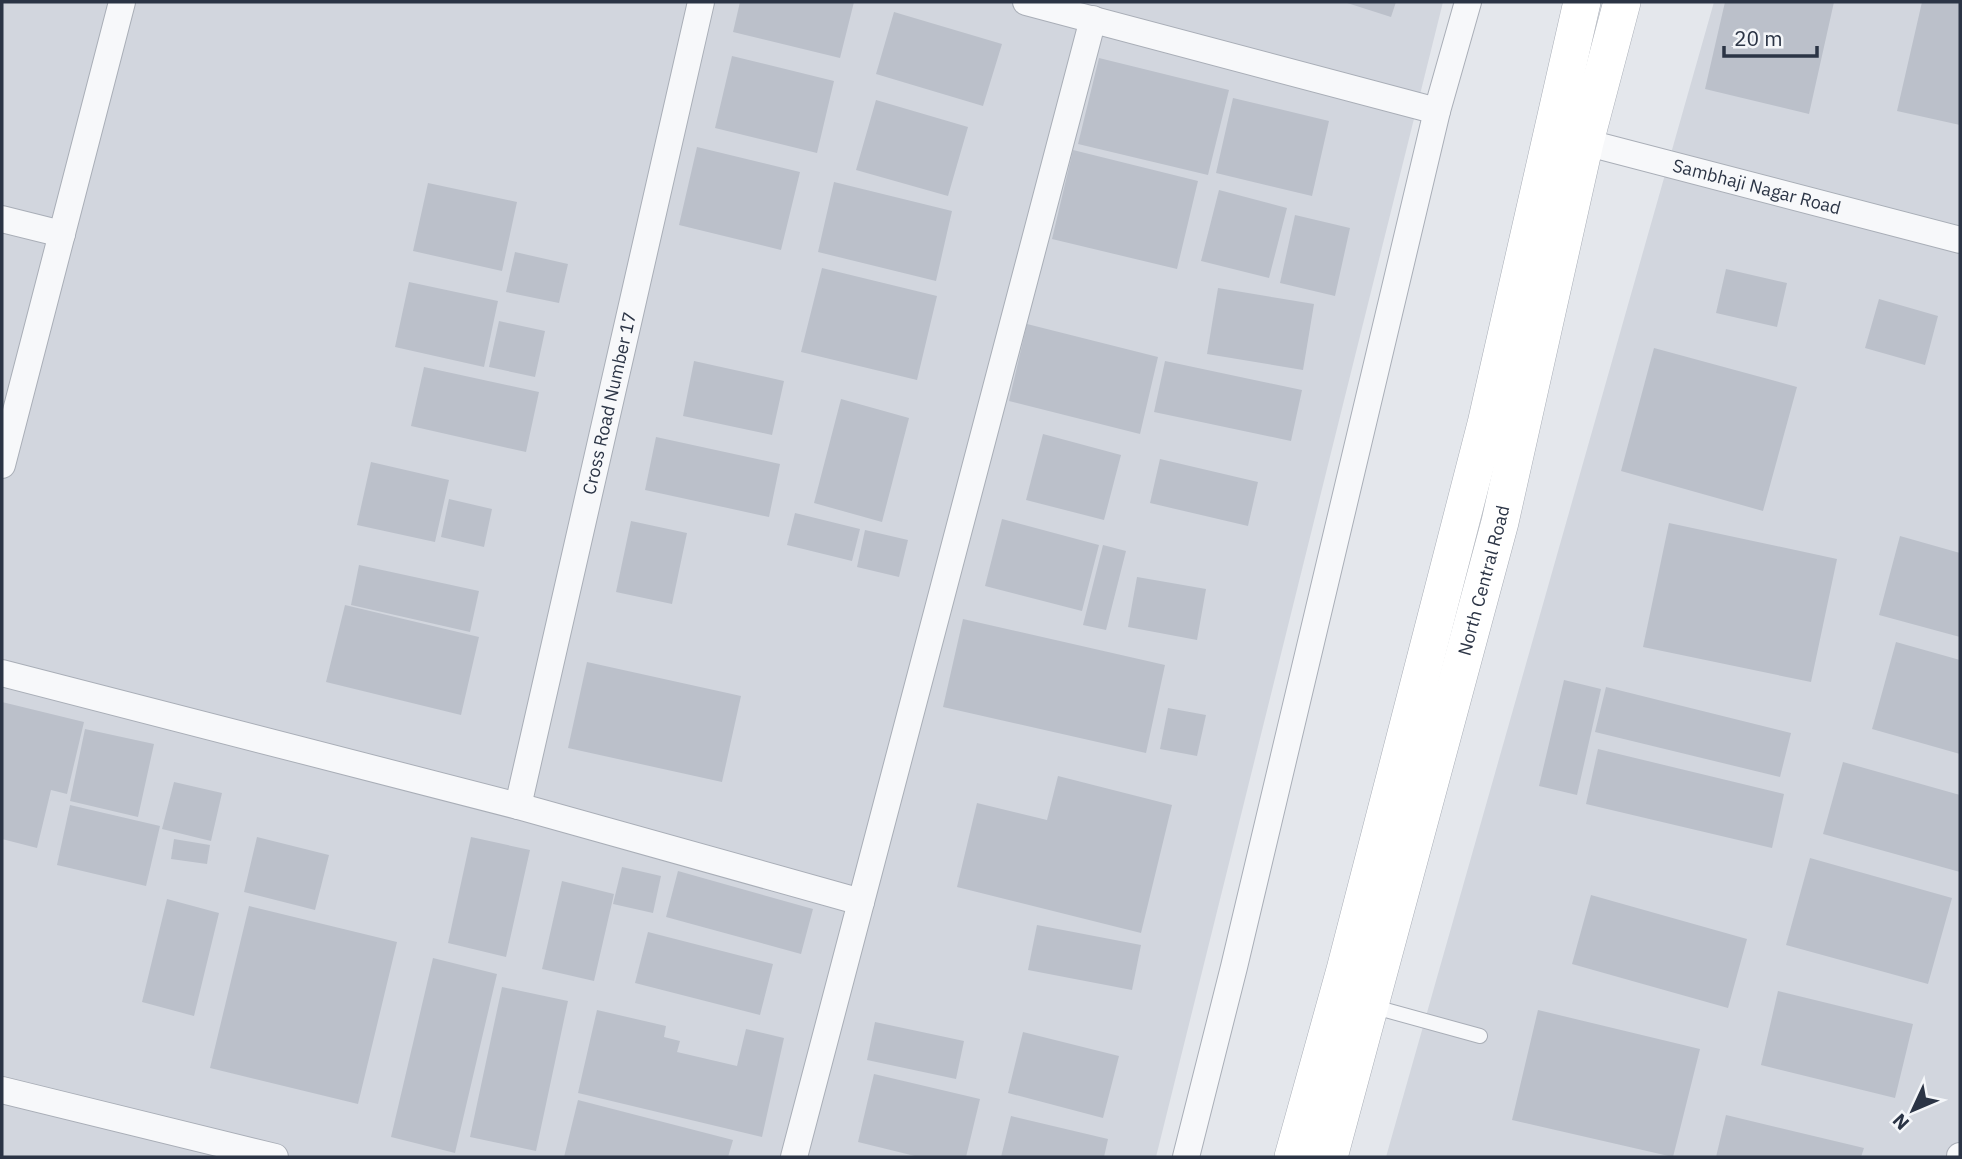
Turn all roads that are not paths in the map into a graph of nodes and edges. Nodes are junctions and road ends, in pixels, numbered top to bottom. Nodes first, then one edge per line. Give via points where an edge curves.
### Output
1 (122, 2) edge
2 (701, 2) edge
3 (1026, 2) edge
4 (1468, 2) edge
5 (1582, 2) edge
6 (1622, 2) edge
7 (1093, 19) junction
8 (1437, 111) junction
9 (1568, 137) junction
10 (2, 219) edge
11 (62, 234) junction
12 (1960, 240) edge
13 (2, 465) edge
14 (2, 673) edge
15 (518, 806) junction
16 (861, 902) junction
17 (1370, 1006) junction
18 (1480, 1036) dead end
19 (2, 1090) edge
20 (275, 1157) edge
21 (794, 1157) edge
22 (1186, 1157) edge
23 (1293, 1157) edge
24 (1329, 1157) edge

1 - 11 street
2 - 15 street, Cross Road Number 17
3 - 7 street
4 - 8 street
5 - 9 main road, North Central Road
6 - 9 main road, North Central Road
7 - 8 street
7 - 16 street
8 - 22 street
9 - 12 street, Sambhaji Nagar Road
9 - 17 main road, North Central Road via 1500,522
9 - 23 main road, North Central Road via 1486,424
10 - 11 street
11 - 13 street
14 - 15 street
15 - 16 street
16 - 21 street
17 - 18 lane
17 - 24 main road, North Central Road
19 - 20 street

